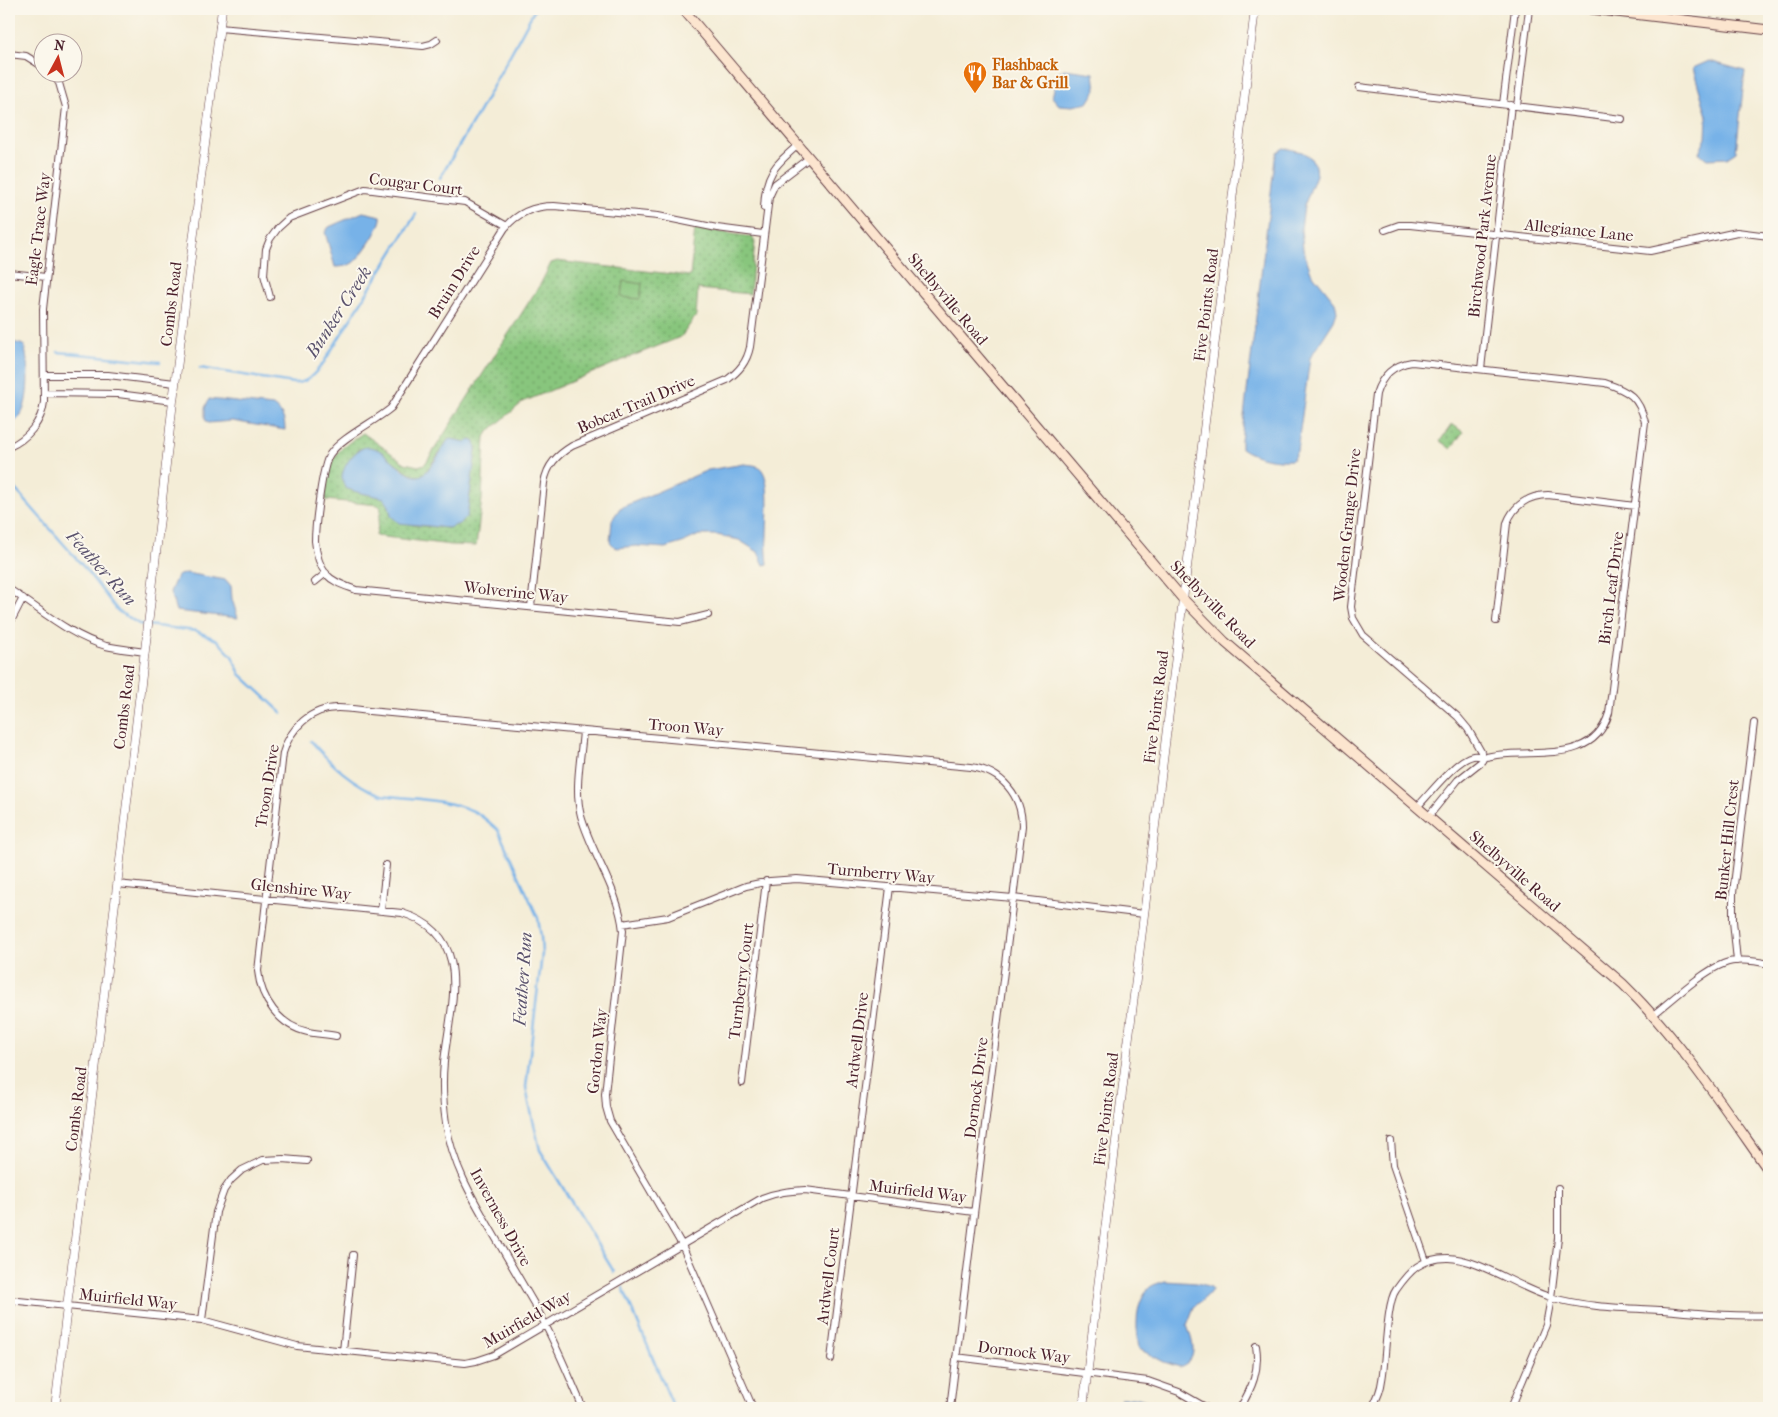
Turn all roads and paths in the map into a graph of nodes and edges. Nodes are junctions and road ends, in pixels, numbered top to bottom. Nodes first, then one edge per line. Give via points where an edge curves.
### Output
1 (222, 9) edge
2 (683, 9) edge
3 (1255, 9) edge
4 (1515, 9) edge
5 (1529, 9) edge
6 (1591, 9) edge
7 (219, 28) junction
8 (1769, 30) edge
9 (437, 40) dead end
10 (9, 54) edge
11 (32, 60) edge
12 (58, 82) edge
13 (1359, 87) dead end
14 (1503, 104) junction
15 (1514, 106) junction
16 (1622, 119) dead end
17 (798, 145) junction
18 (809, 158) junction
19 (507, 226) junction
20 (1385, 230) dead end
21 (763, 234) junction
22 (1495, 234) junction
23 (1769, 236) edge
24 (9, 273) edge
25 (46, 277) junction
26 (270, 297) dead end
27 (1481, 369) junction
28 (44, 375) junction
29 (175, 383) junction
30 (44, 393) junction
31 (173, 401) junction
32 (9, 447) edge
33 (1635, 506) junction
34 (326, 573) junction
35 (315, 582) dead end
36 (9, 589) edge
37 (23, 598) junction
38 (1183, 598) junction
39 (531, 607) junction
40 (708, 615) dead end
41 (1496, 621) dead end
42 (9, 625) edge
43 (145, 652) junction
44 (369, 711) joint
45 (1754, 722) dead end
46 (583, 731) junction
47 (1483, 759) junction
48 (999, 777) joint
49 (1417, 807) junction
50 (1428, 817) junction
51 (386, 864) dead end
52 (766, 881) junction
53 (117, 884) junction
54 (890, 887) junction
55 (1013, 898) junction
56 (266, 899) junction
57 (381, 911) junction
58 (1144, 914) junction
59 (622, 924) junction
60 (1737, 961) junction
61 (1769, 964) edge
62 (453, 968) joint
63 (1653, 1015) junction
64 (336, 1036) dead end
65 (742, 1083) dead end
66 (1390, 1141) dead end
67 (307, 1161) dead end
68 (1769, 1171) edge
69 (1558, 1188) dead end
70 (852, 1196) junction
71 (974, 1212) junction
72 (682, 1244) junction
73 (353, 1255) dead end
74 (1426, 1261) junction
75 (1551, 1298) junction
76 (9, 1300) edge
77 (66, 1306) junction
78 (1769, 1315) edge
79 (202, 1320) junction
80 (545, 1324) junction
81 (1256, 1346) dead end
82 (343, 1351) junction
83 (956, 1357) junction
84 (831, 1359) dead end
85 (1088, 1374) junction
86 (55, 1408) edge
87 (583, 1408) edge
88 (753, 1408) edge
89 (950, 1408) edge
90 (1083, 1408) edge
91 (1207, 1408) edge
92 (1240, 1408) edge
93 (1372, 1408) edge
94 (1511, 1408) edge

1 - 7 street, Combs Road
2 - 17 main road, Shelbyville Road
3 - 38 street, Five Points Road
4 - 14 street
5 - 15 street, Birchwood Park Avenue
6 - 8 main road
7 - 9 street via 423,46
7 - 29 street, Combs Road
10 - 11 street
12 - 25 street, Eagle Trace Way via 66,107
13 - 14 street
14 - 15 street
15 - 16 street
15 - 22 street, Birchwood Park Avenue
17 - 18 main road, Shelbyville Road
17 - 21 street, Bobcat Trail Drive via 768,178 764,191
18 - 21 street, Bobcat Trail Drive via 775,184 769,197
18 - 38 main road, Shelbyville Road
19 - 21 street, Bruin Drive via 528,209 554,206 658,216
19 - 26 street, Cougar Court via 465,202 365,189 289,218 278,228 266,249 264,275
19 - 34 street, Bruin Drive via 391,408 338,445 329,455 324,468 315,540 317,556
20 - 22 street, Allegiance Lane via 1405,225
21 - 39 street, Bobcat Trail Drive via 750,347 740,369 727,380 572,446 550,464 544,483
22 - 23 street, Allegiance Lane via 1650,251 1737,232
22 - 27 street, Birchwood Park Avenue
24 - 25 street
25 - 28 street, Eagle Trace Way via 42,314
27 - 33 street, Birch Leaf Drive via 1605,383 1631,394 1645,422
27 - 47 street, Wooden Grange Drive via 1412,362 1392,369 1381,381 1376,394 1351,607 1363,635 1458,717
28 - 29 street via 108,375
28 - 30 street, Eagle Trace Way
29 - 31 street, Combs Road
30 - 31 street via 118,394
30 - 32 street, Eagle Trace Way via 43,410 34,428
31 - 43 street, Combs Road
33 - 41 street via 1548,495 1534,497 1519,505 1507,523
33 - 47 street, Birch Leaf Drive via 1609,713 1605,722 1598,732 1577,748 1556,753 1508,754
34 - 35 street
34 - 39 street, Wolverine Way via 339,584 356,590
36 - 37 street
37 - 42 street
37 - 43 street via 90,640
38 - 49 main road, Shelbyville Road via 1225,642
38 - 58 street, Five Points Road
39 - 40 street, Wolverine Way via 680,622
43 - 53 street, Combs Road
44 - 46 street, Troon Way
44 - 56 street, Troon Drive via 323,710 308,717 289,738 283,757
45 - 60 street, Bunker Hill Crest via 1733,892
46 - 48 street, Troon Way via 974,767
46 - 59 street, Gordon Way via 578,794 581,814 618,906
47 - 49 street, Birch Leaf Drive via 1473,756 1463,760
47 - 50 street via 1458,780
48 - 55 street, Dornock Drive via 1016,797 1021,815
49 - 50 main road, Shelbyville Road
50 - 63 main road, Shelbyville Road via 1611,974
51 - 57 street
52 - 54 street, Turnberry Way via 797,879
52 - 59 street, Turnberry Way via 668,917
52 - 65 street, Turnberry Court
53 - 56 street, Glenshire Way
53 - 77 street, Combs Road
54 - 55 street, Turnberry Way
54 - 70 street, Ardwell Drive
55 - 58 street, Turnberry Way
55 - 71 street, Dornock Drive
56 - 57 street, Glenshire Way
56 - 64 street, Troon Drive via 258,967 265,997 273,1010 290,1025 308,1032
57 - 62 street, Glenshire Way via 410,916 431,928 444,943
58 - 85 street, Five Points Road
59 - 72 street, Gordon Way via 606,1107 610,1121
60 - 61 street
60 - 63 street via 1714,967
62 - 80 street, Inverness Drive via 454,987 443,1081 444,1113 450,1144 469,1192
63 - 68 main road, Shelbyville Road via 1692,1062
66 - 74 street via 1393,1165
67 - 79 street via 264,1160 242,1170 224,1190 216,1212
69 - 75 street via 1558,1238
70 - 71 street, Muirfield Way
70 - 72 street, Muirfield Way via 797,1190 773,1194
70 - 84 street, Ardwell Court
71 - 83 street, Dornock Drive
72 - 80 street, Muirfield Way
72 - 88 street, Gordon Way
73 - 82 street
74 - 75 street via 1461,1258
74 - 93 street via 1412,1269 1394,1293 1383,1379
75 - 78 street via 1620,1308
75 - 94 street via 1546,1325
76 - 77 street, Muirfield Way
77 - 79 street, Muirfield Way
77 - 86 street, Combs Road
79 - 82 street, Muirfield Way via 290,1345
80 - 82 street, Muirfield Way via 494,1354 472,1362
80 - 87 street, Inverness Drive
81 - 92 street via 1255,1378
83 - 85 street, Dornock Way
83 - 89 street, Dornock Drive
85 - 90 street, Five Points Road
85 - 91 street, Dornock Way via 1159,1384

